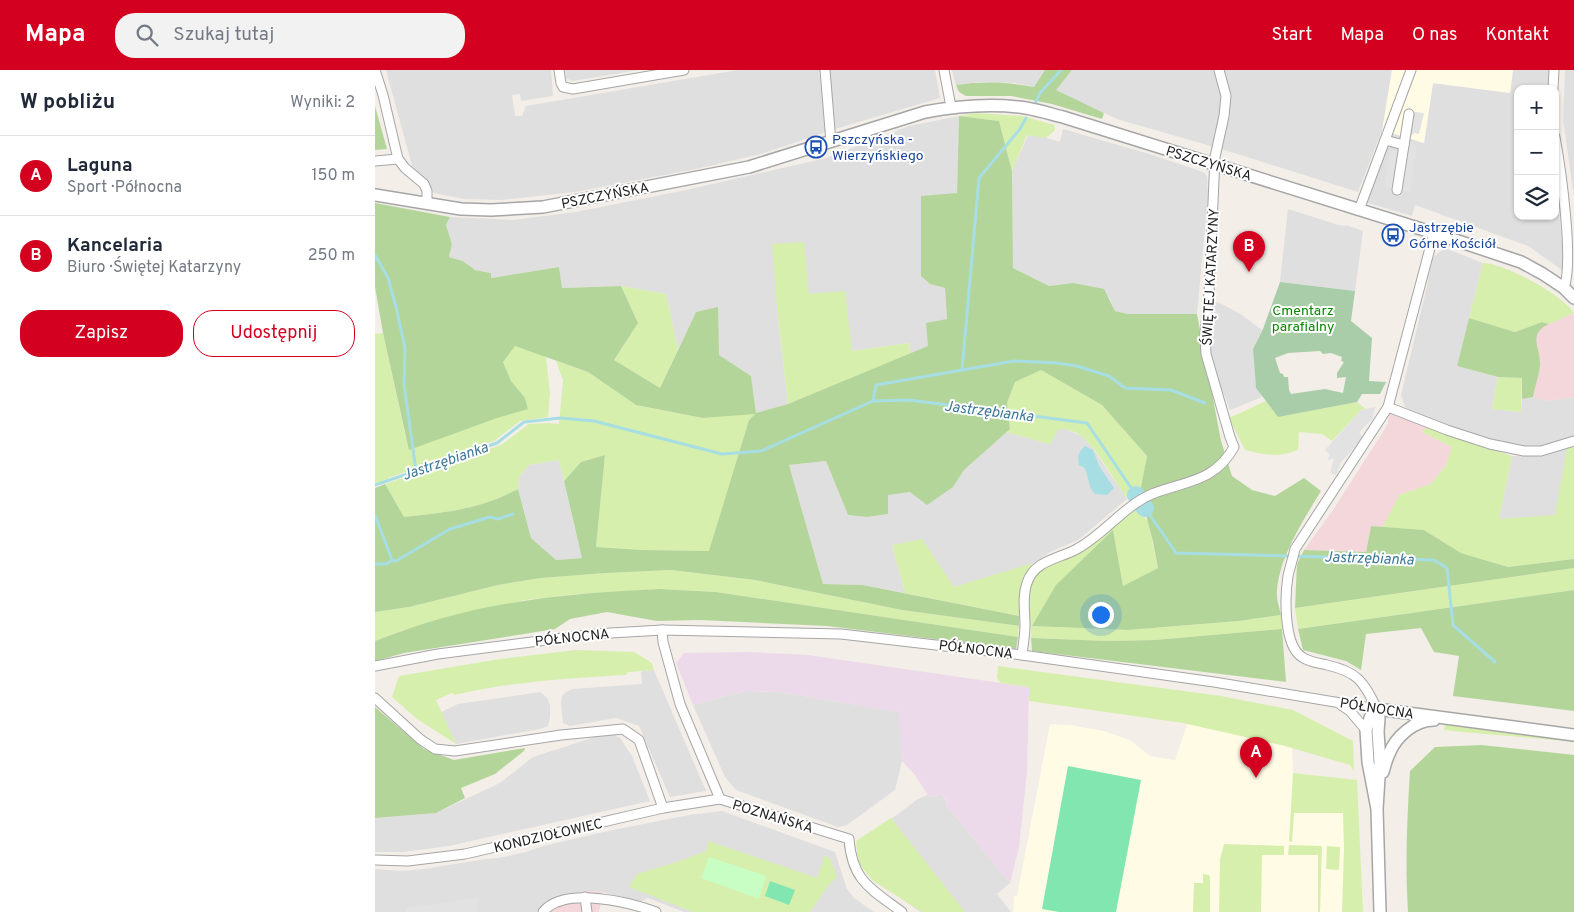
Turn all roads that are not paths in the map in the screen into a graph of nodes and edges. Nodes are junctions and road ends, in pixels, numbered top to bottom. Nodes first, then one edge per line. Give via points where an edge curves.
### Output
1 (375, 70) edge
2 (559, 70) edge
3 (684, 70) edge
4 (825, 70) edge
5 (944, 70) edge
6 (1219, 70) edge
7 (1411, 70) edge
8 (1554, 70) edge
9 (1553, 85) edge
10 (951, 107) junction
11 (1409, 114) dead end
12 (1385, 140) junction
13 (831, 142) junction
14 (1404, 145) junction
15 (398, 159) junction
16 (375, 161) edge
17 (1559, 162) edge
18 (1215, 165) junction
19 (1397, 190) dead end
20 (375, 195) edge
21 (427, 203) junction
22 (1359, 210) junction
23 (1434, 233) junction
24 (1566, 285) junction
25 (1574, 298) edge
26 (1388, 407) junction
27 (1574, 441) edge
28 (662, 630) junction
29 (1022, 655) junction
30 (375, 666) edge
31 (375, 698) edge
32 (1335, 702) junction
33 (1377, 708) junction
34 (1457, 720) junction
35 (1366, 730) junction
36 (1574, 735) edge
37 (1379, 783) junction
38 (720, 799) junction
39 (663, 808) junction
40 (1377, 809) junction
41 (375, 860) edge
42 (585, 897) junction
43 (543, 912) edge
44 (587, 912) edge
45 (656, 912) edge
46 (903, 912) edge
47 (1380, 912) edge

1 - 15 street
2 - 3 street via 563,87 573,89
4 - 13 street
5 - 10 street
6 - 18 street, ŚWIĘTEJ KATARZYNY via 1226,96
7 - 12 street
8 - 9 street
10 - 13 street, PSZCZYŃSKA
10 - 18 street, PSZCZYŃSKA via 1025,108
11 - 14 street
12 - 14 street
12 - 22 street
13 - 21 street, PSZCZYŃSKA via 749,167 543,208 461,209
14 - 19 street
15 - 16 street
15 - 21 street via 424,184
17 - 24 street via 1569,223 1571,269
18 - 22 street, PSZCZYŃSKA
18 - 29 street, ŚWIĘTEJ KATARZYNY via 1206,354 1234,446 1223,464 1191,482 1145,498 1075,550 1035,569 1027,583
20 - 21 street, PSZCZYŃSKA
22 - 23 street, PSZCZYŃSKA
23 - 24 street, PSZCZYŃSKA via 1521,262
23 - 26 street
24 - 25 street, PSZCZYŃSKA
26 - 27 street via 1489,444 1525,451 1541,451
26 - 33 street via 1294,554 1287,591 1287,614 1296,652 1309,661 1353,674
28 - 29 street, PÓŁNOCNA via 841,634
28 - 30 street, PÓŁNOCNA via 520,642
28 - 38 street, POZNAŃSKA via 679,704
29 - 32 street, PÓŁNOCNA
31 - 39 street via 435,749 455,751 623,729 639,740
32 - 33 street, PÓŁNOCNA
32 - 35 street via 1351,710
33 - 34 street, PÓŁNOCNA
33 - 35 street
33 - 37 street
34 - 36 street, PÓŁNOCNA
34 - 37 street via 1427,720 1407,730 1389,753
35 - 40 street
37 - 40 street
38 - 39 street, KONDZIOŁOWIEC
38 - 46 street, POZNAŃSKA via 849,839 856,872 865,884
39 - 41 street, KONDZIOŁOWIEC via 465,854 408,861
40 - 47 street
42 - 43 street via 554,902
42 - 44 street
42 - 45 street via 641,906

